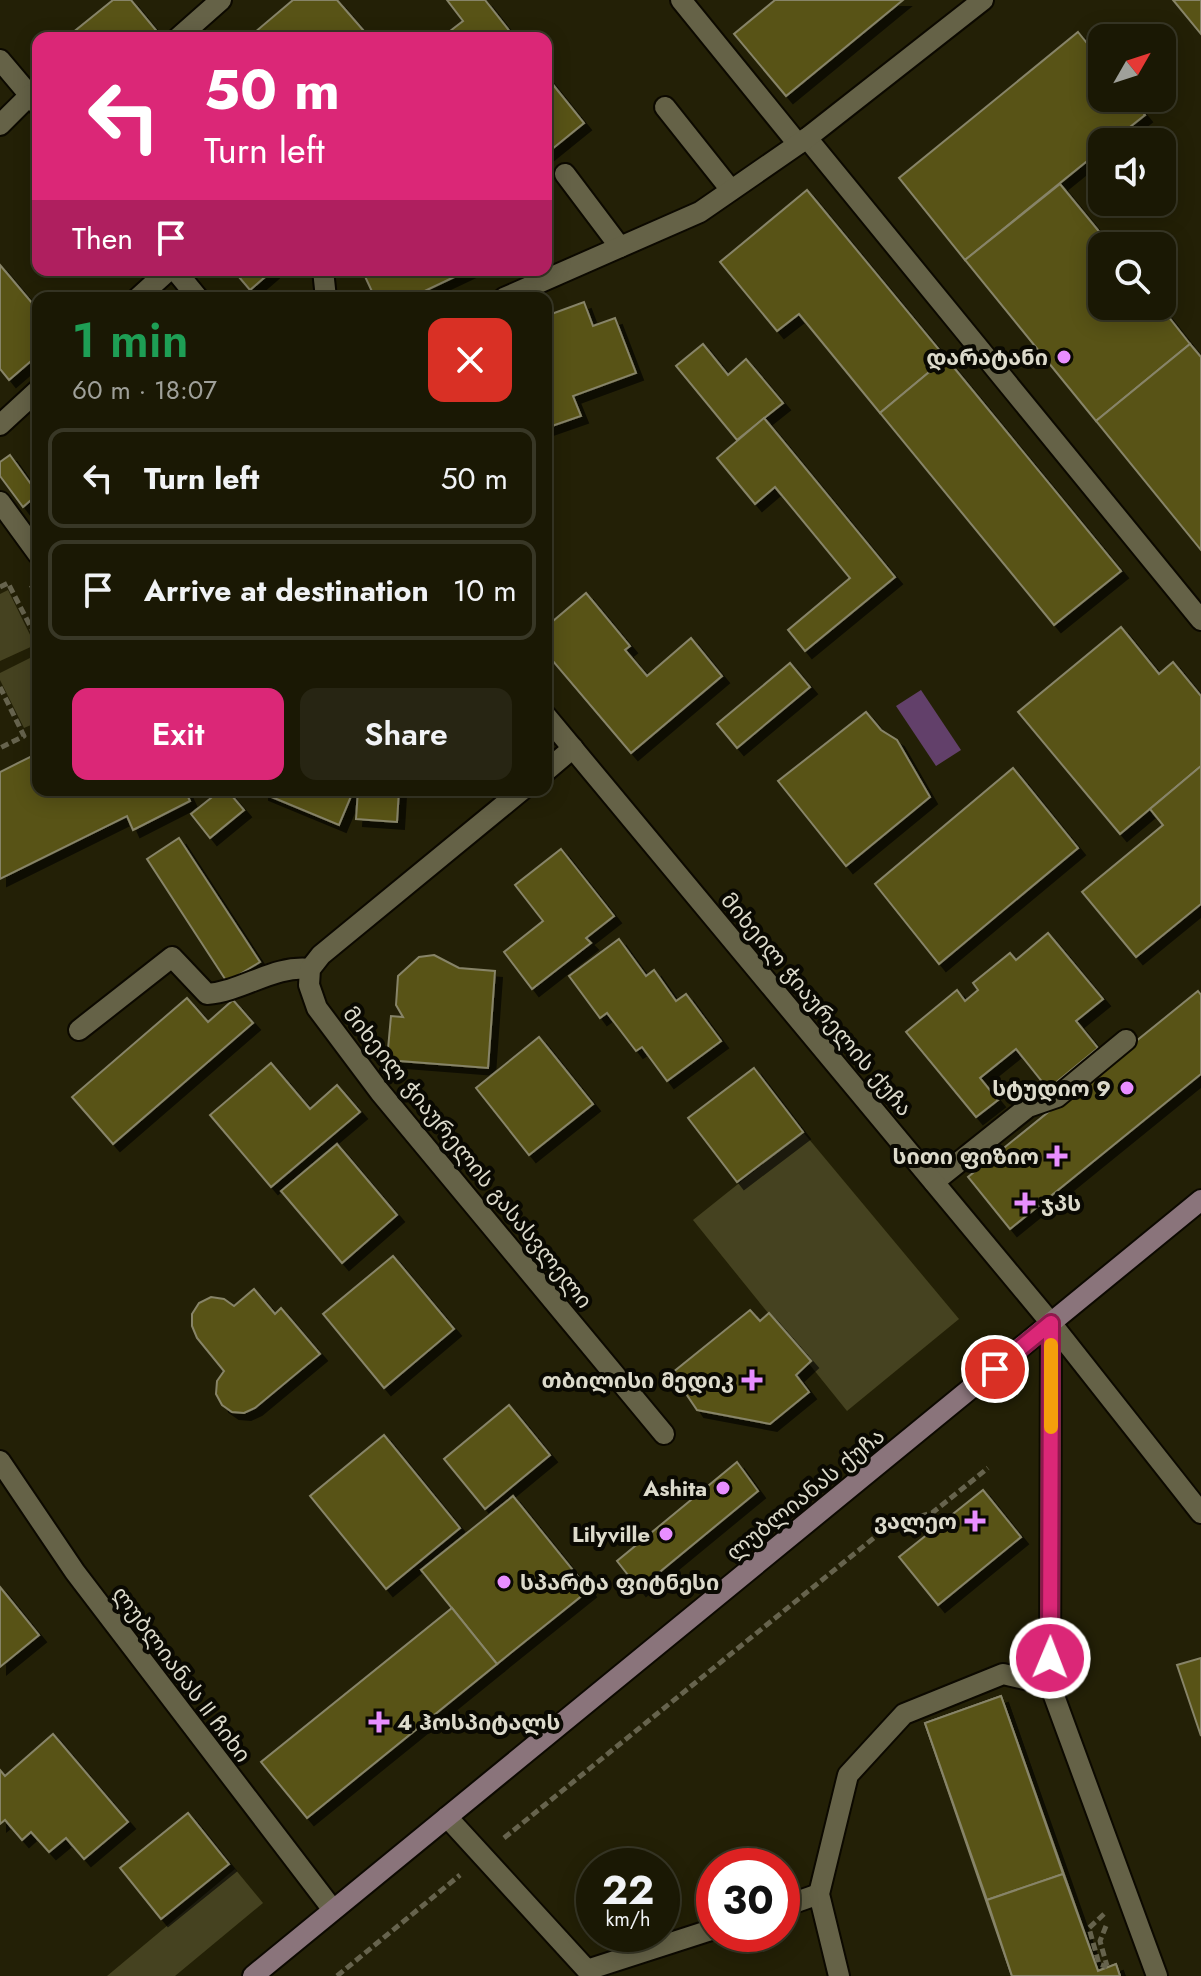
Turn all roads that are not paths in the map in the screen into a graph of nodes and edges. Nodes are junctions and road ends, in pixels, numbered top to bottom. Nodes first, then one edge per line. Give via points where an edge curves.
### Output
1 (221, 0) edge
2 (681, 0) edge
3 (983, 0) edge
4 (185, 32) edge
5 (0, 60) edge
6 (32, 98) edge
7 (32, 101) edge
8 (665, 107) dead end
9 (0, 125) edge
10 (802, 141) junction
11 (565, 174) dead end
12 (731, 190) junction
13 (620, 247) junction
14 (165, 276) edge
15 (178, 276) edge
16 (145, 292) edge
17 (192, 292) edge
18 (518, 292) edge
19 (32, 396) edge
20 (0, 425) edge
21 (0, 502) edge
22 (32, 546) edge
23 (1201, 620) edge
24 (552, 723) edge
25 (573, 748) junction
26 (552, 766) edge
27 (515, 796) edge
28 (310, 969) junction
29 (79, 1030) dead end
30 (1126, 1040) dead end
31 (934, 1182) junction
32 (1201, 1200) edge
33 (1051, 1323) junction
34 (664, 1434) dead end
35 (0, 1461) edge
36 (1201, 1513) edge
37 (1050, 1685) junction
38 (447, 1817) junction
39 (819, 1894) junction
40 (800, 1901) edge
41 (333, 1910) junction
42 (696, 1935) edge
43 (578, 1973) edge
44 (253, 1976) edge
45 (839, 1976) edge
46 (1157, 1976) edge

1 - 4 street
2 - 10 street
3 - 10 street
5 - 6 street
7 - 9 street
8 - 12 street
10 - 12 street
10 - 23 street
11 - 13 street
12 - 13 street via 700,212
13 - 18 street
14 - 16 street
15 - 17 street
19 - 20 street
21 - 22 street
24 - 25 street, მიხეილ ჭიაურელის ქუჩა
25 - 26 street
25 - 31 street, მიხეილ ჭიაურელის ქუჩა
27 - 28 street
28 - 29 street via 291,967 207,994 172,957
28 - 34 street, მიხეილ ჭიაურელის გასასვლელი via 317,1008 380,1092
30 - 31 street via 1057,1097 1028,1107
31 - 33 street, მიხეილ ჭიაურელის ქუჩა
32 - 33 street, ლუბლიანას ქუჩა
33 - 36 street, მიხეილ ჭიაურელის ქუჩა
33 - 37 street
33 - 38 street, ლუბლიანას ქუჩა
35 - 41 street, ლუბლიანას II ჩიხი via 75,1572
37 - 39 street via 1003,1674 904,1714 848,1775
37 - 46 street
38 - 41 street, ლუბლიანას ქუჩა
38 - 43 street
39 - 40 street
39 - 45 street
41 - 44 street, ლუბლიანას ქუჩა
42 - 43 street

